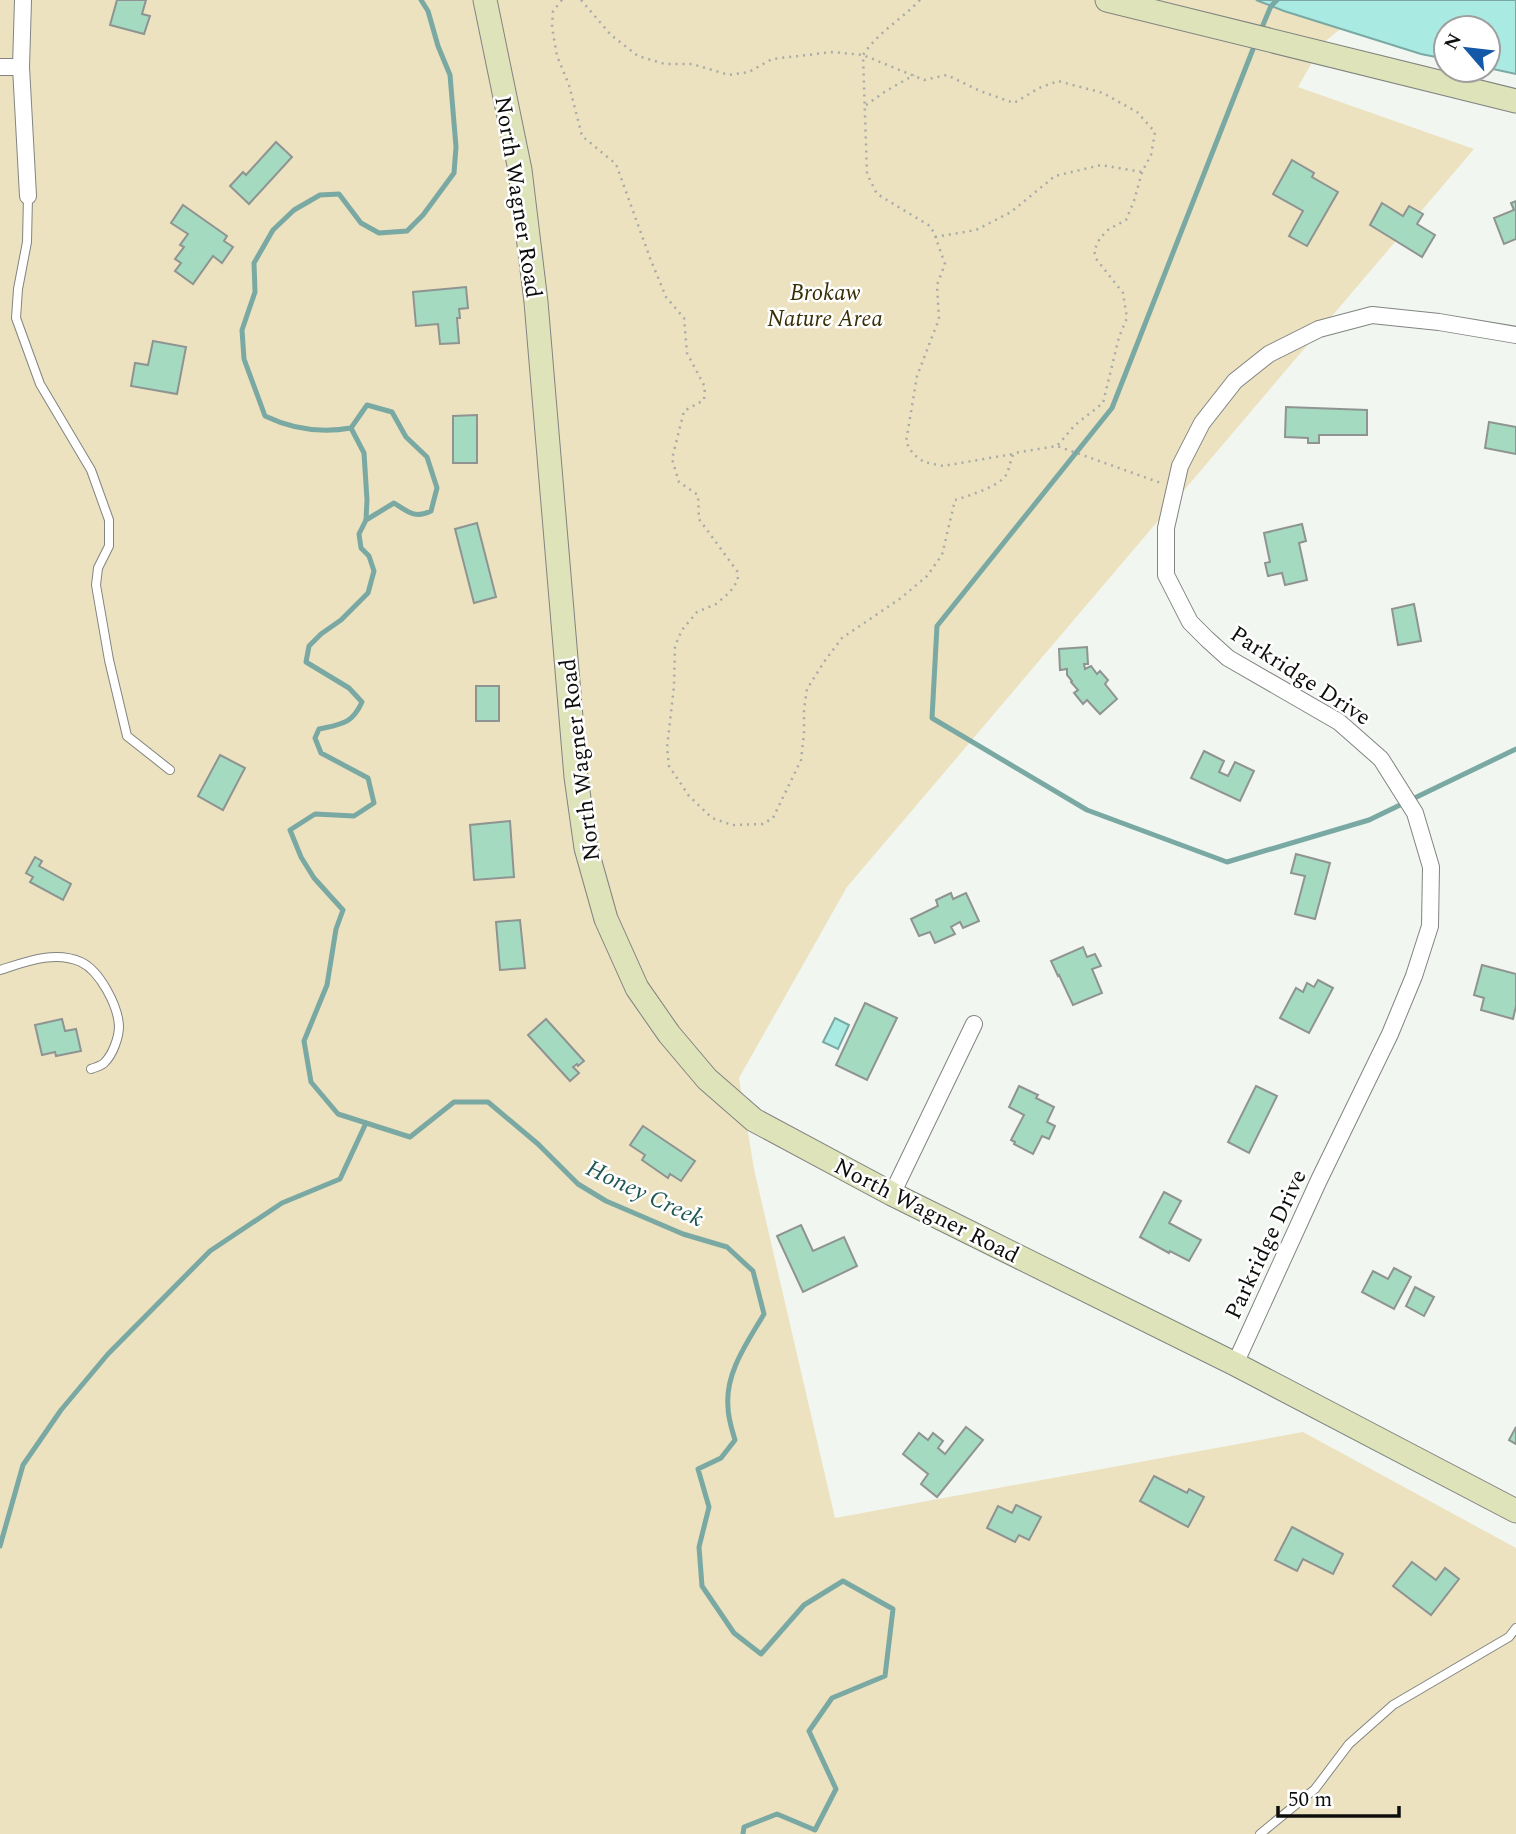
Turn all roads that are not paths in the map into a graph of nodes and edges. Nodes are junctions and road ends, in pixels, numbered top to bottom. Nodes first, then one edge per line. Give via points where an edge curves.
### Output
1 (23, 0) edge
2 (485, 0) edge
3 (1107, 0) edge
4 (0, 67) edge
5 (20, 67) junction
6 (1516, 101) edge
7 (28, 196) joint
8 (1516, 335) edge
9 (170, 770) dead end
10 (0, 970) edge
11 (974, 1024) dead end
12 (91, 1069) dead end
13 (892, 1194) junction
14 (1235, 1364) junction
15 (1516, 1511) edge
16 (1516, 1628) edge
17 (1260, 1834) edge

1 - 5 street
2 - 13 street, North Wagner Road via 520,170 536,302 576,777 586,848 606,919 637,988 707,1079 754,1120
3 - 6 street
4 - 5 street
5 - 7 street
7 - 9 lane via 27,243 16,318 40,384 91,471 109,520 109,546 96,585 127,736
8 - 14 street, Parkridge Drive via 1372,315 1319,329 1269,354 1235,381 1202,423 1180,466 1166,528 1166,575 1190,622 1228,658 1339,722 1381,759 1415,813 1431,867 1430,926 1414,976
10 - 12 lane via 61,958 81,962 93,971 106,987 119,1027 104,1064
11 - 13 street
13 - 14 street, North Wagner Road
14 - 15 street, North Wagner Road
16 - 17 lane via 1509,1637 1393,1705 1349,1744 1315,1789

